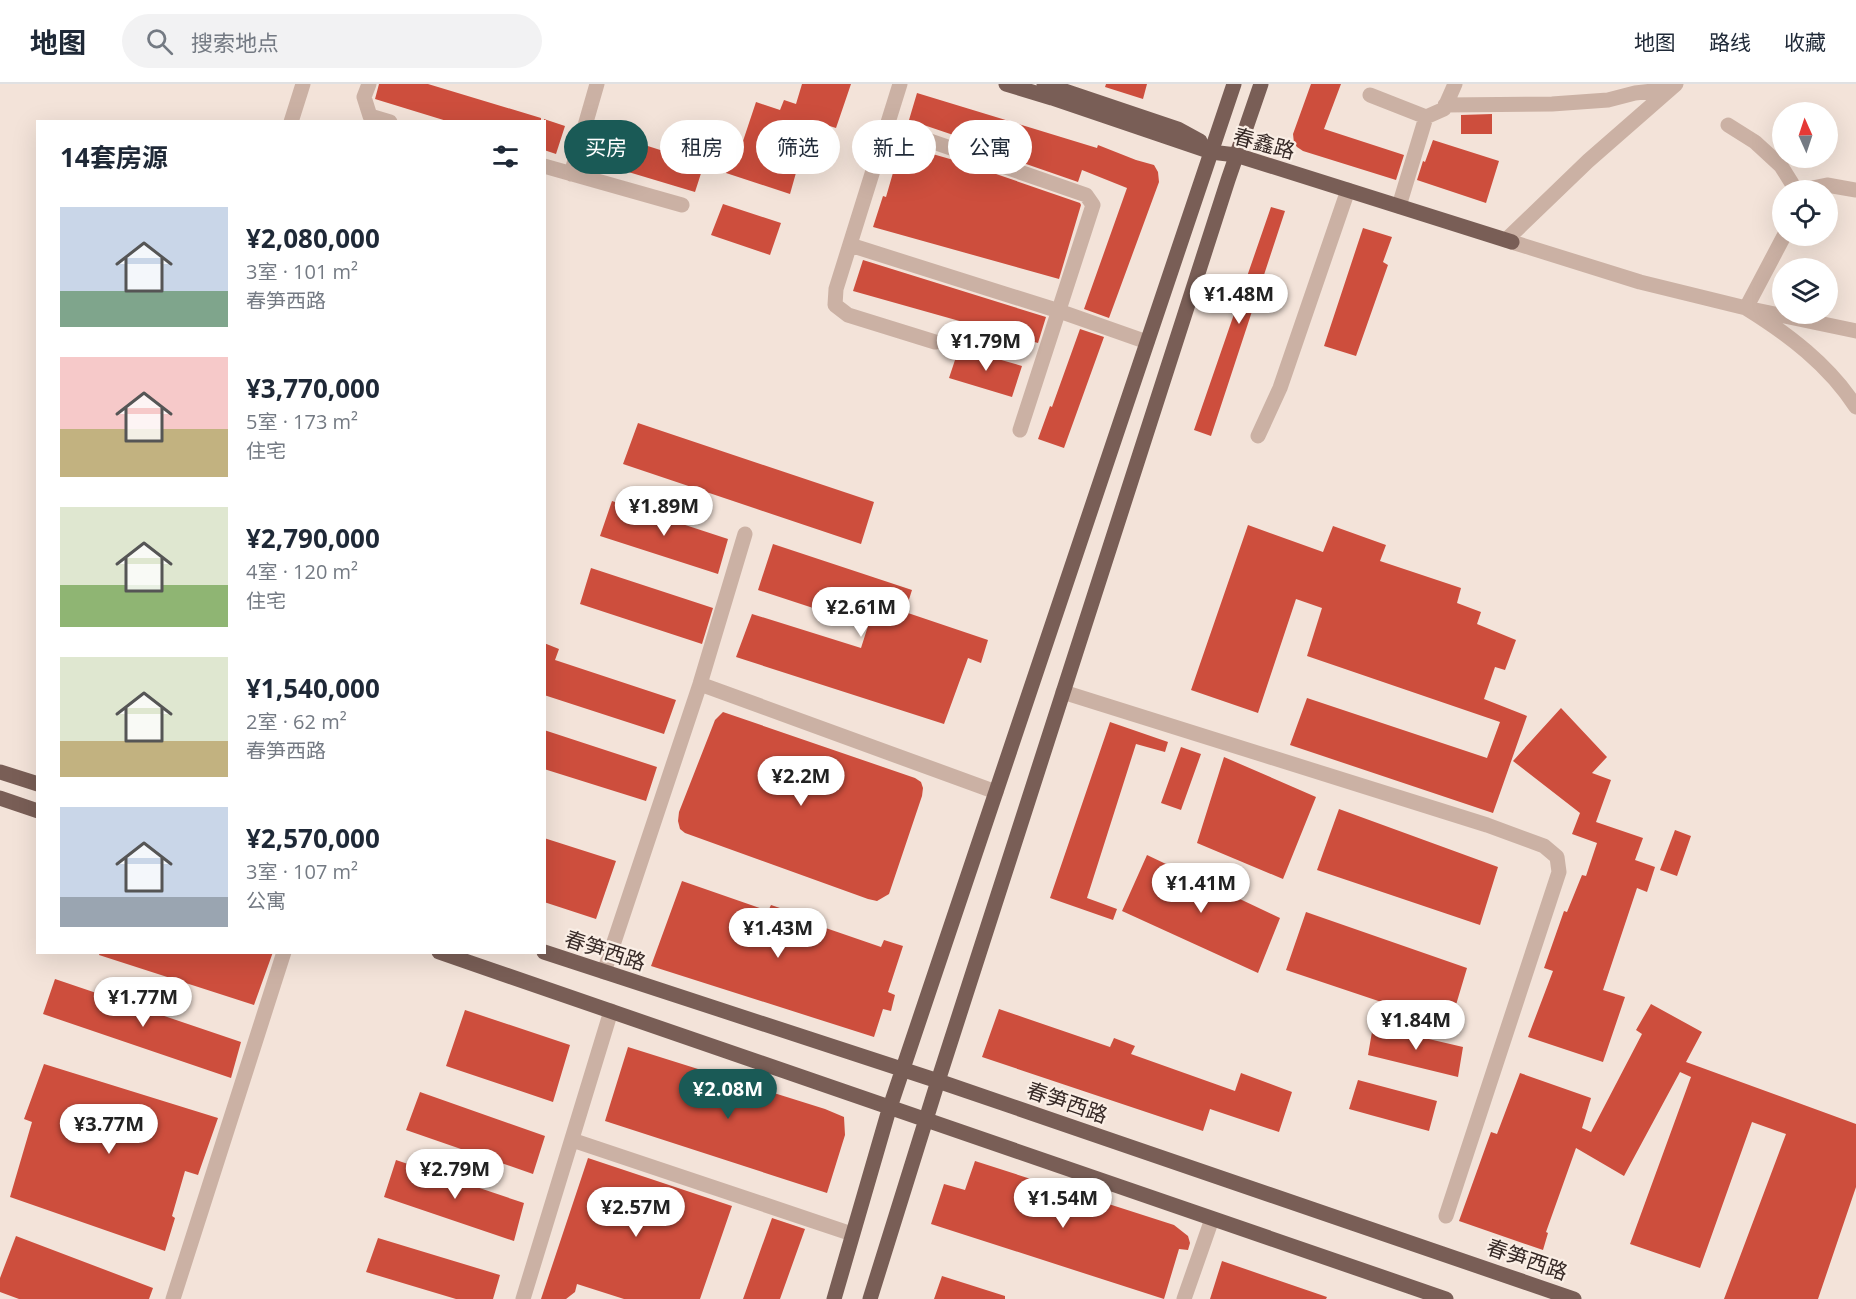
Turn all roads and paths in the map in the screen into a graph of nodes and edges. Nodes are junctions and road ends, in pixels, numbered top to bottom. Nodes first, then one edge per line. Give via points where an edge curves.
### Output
1 (303, 84) edge
2 (369, 84) edge
3 (597, 84) edge
4 (900, 84) edge
5 (1006, 84) edge
6 (1044, 84) edge
7 (1234, 84) edge
8 (1261, 84) edge
9 (1455, 84) edge
10 (1673, 87) edge
11 (1370, 95) dead end
12 (1445, 105) junction
13 (1426, 117) junction
14 (292, 120) edge
15 (383, 120) edge
16 (587, 120) edge
17 (889, 120) edge
18 (1728, 125) dead end
19 (936, 143) edge
20 (1212, 150) junction
21 (1236, 156) junction
22 (546, 167) edge
23 (564, 172) edge
24 (571, 174) edge
25 (872, 174) edge
26 (1790, 180) edge
27 (1838, 187) edge
28 (1348, 190) junction
29 (1856, 190) edge
30 (682, 205) dead end
31 (1399, 206) junction
32 (1509, 241) junction
33 (850, 245) junction
34 (1779, 246) edge
35 (1746, 308) junction
36 (1059, 311) junction
37 (1856, 331) edge
38 (935, 342) dead end
39 (1147, 342) junction
40 (1856, 407) edge
41 (1020, 430) dead end
42 (1258, 436) dead end
43 (745, 534) dead end
44 (700, 684) junction
45 (1063, 692) junction
46 (0, 772) edge
47 (36, 783) edge
48 (996, 792) junction
49 (0, 798) edge
50 (36, 810) edge
51 (546, 953) edge
52 (283, 954) edge
53 (446, 954) edge
54 (604, 972) junction
55 (611, 1011) junction
56 (902, 1071) junction
57 (938, 1081) junction
58 (890, 1108) junction
59 (926, 1120) junction
60 (572, 1140) junction
61 (1446, 1216) dead end
62 (1212, 1219) junction
63 (852, 1234) junction
64 (173, 1299) edge
65 (523, 1299) edge
66 (834, 1299) edge
67 (870, 1299) edge
68 (1184, 1299) edge
69 (1446, 1299) edge
70 (1574, 1299) edge

1 - 14 street
2 - 15 street via 364,97 370,116
3 - 16 street
4 - 17 street
5 - 20 main road, 春鑫路
6 - 20 main road, 春鑫路 via 1178,129
7 - 20 main road
8 - 21 main road
9 - 12 street
10 - 12 street via 1608,100
10 - 32 street via 1588,161
11 - 13 street
12 - 13 street
13 - 31 street
18 - 26 street via 1755,142
19 - 36 street via 1086,195 1093,205
20 - 21 main road, 春鑫路
20 - 39 main road
21 - 28 main road, 春鑫路
21 - 45 main road
22 - 23 street
24 - 30 street
25 - 33 street
27 - 29 street
28 - 31 main road, 春鑫路
28 - 42 street via 1280,388
31 - 32 main road, 春鑫路
32 - 35 street via 1640,282
33 - 36 street
33 - 38 street via 835,305 848,315
34 - 35 street
35 - 37 street
35 - 40 street via 1780,329 1829,371
36 - 39 street
36 - 41 street
39 - 48 main road
43 - 44 street
44 - 48 street
44 - 54 street
45 - 57 main road
45 - 61 street via 1487,825 1544,846 1557,857 1559,872
46 - 47 main road
48 - 56 main road
49 - 50 main road
51 - 54 main road, 春笋西路
52 - 64 street
53 - 55 main road
54 - 56 main road, 春笋西路
55 - 58 main road
55 - 60 street
56 - 57 main road, 春笋西路
56 - 58 main road
57 - 59 main road
57 - 70 main road, 春笋西路
58 - 59 main road
58 - 63 main road
59 - 62 main road
59 - 67 main road
60 - 63 street
60 - 65 street
62 - 68 street
62 - 69 main road
63 - 66 main road

